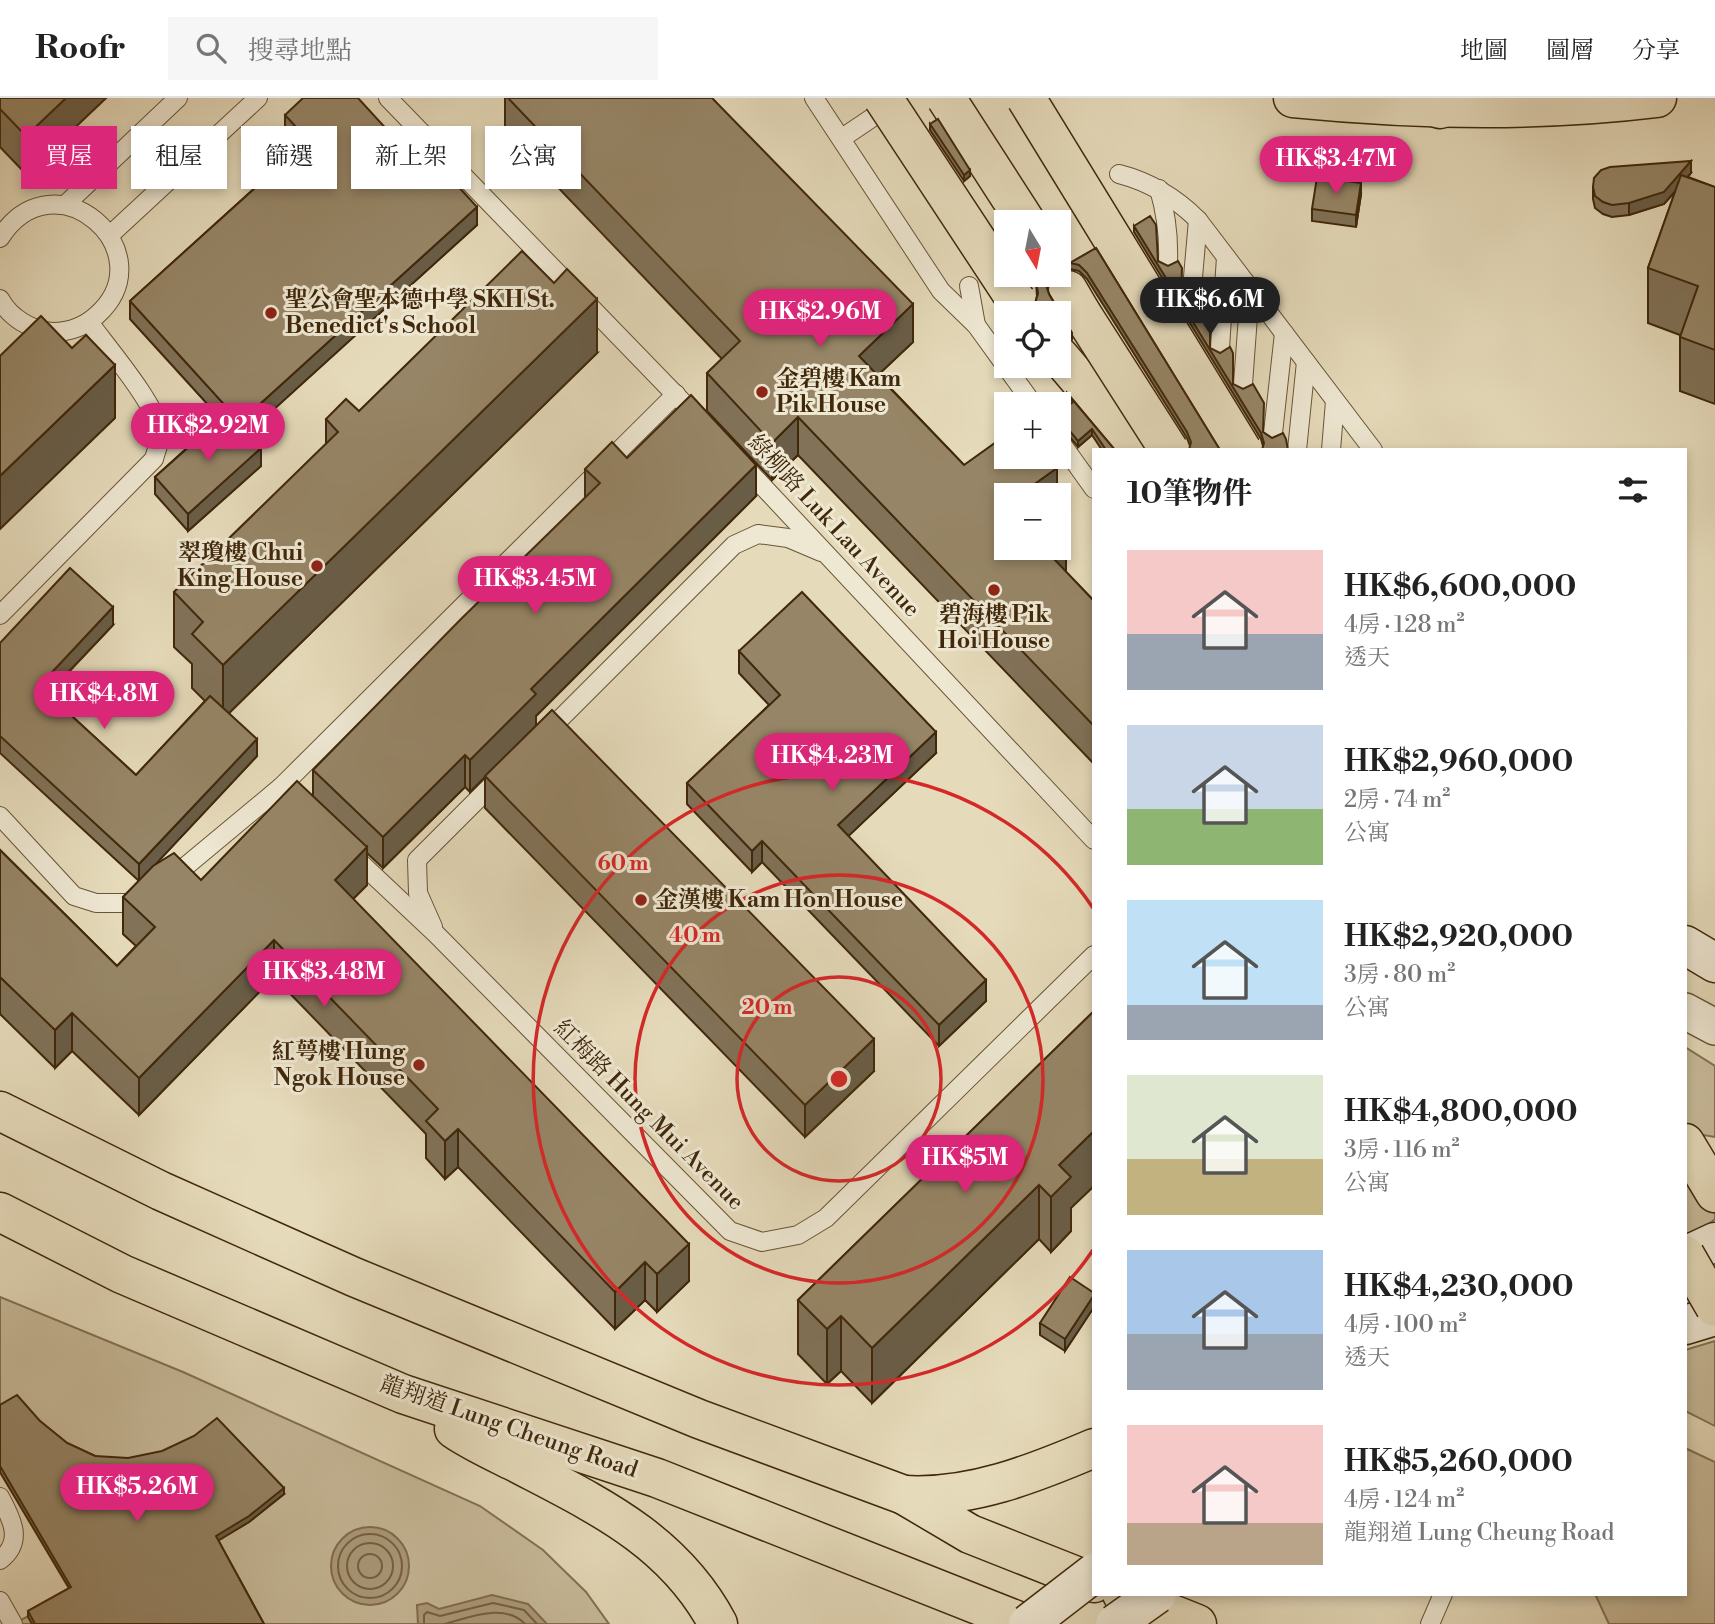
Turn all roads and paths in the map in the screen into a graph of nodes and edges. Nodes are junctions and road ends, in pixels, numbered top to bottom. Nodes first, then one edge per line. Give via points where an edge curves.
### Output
1 (178, 98) edge
2 (258, 98) edge
3 (388, 98) edge
4 (814, 98) edge
5 (946, 98) edge
6 (1026, 98) edge
7 (1293, 98) edge
8 (1657, 98) edge
9 (889, 101) edge
10 (1425, 104) edge
11 (842, 138) junction
12 (1119, 174) dead end
13 (1158, 189) junction
14 (65, 205) junction
15 (1018, 210) edge
16 (1198, 220) junction
17 (2, 227) edge
18 (110, 235) junction
19 (1226, 257) junction
20 (1168, 261) dead end
21 (969, 286) dead end
22 (1067, 287) edge
23 (1250, 289) junction
24 (0, 299) edge
25 (1191, 300) dead end
26 (1018, 301) edge
27 (89, 322) junction
28 (975, 326) junction
29 (1284, 333) junction
30 (1220, 348) dead end
31 (1306, 362) junction
32 (1071, 370) edge
33 (1243, 384) dead end
34 (1024, 392) edge
35 (676, 394) junction
36 (1335, 401) junction
37 (709, 429) edge
38 (1358, 430) junction
39 (1257, 441) edge
40 (726, 448) edge
41 (1137, 448) edge
42 (1168, 448) edge
43 (1297, 448) edge
44 (1331, 448) edge
45 (1356, 448) edge
46 (1372, 448) edge
47 (1071, 457) edge
48 (1092, 486) edge
49 (827, 555) junction
50 (0, 615) edge
51 (535, 743) edge
52 (515, 763) edge
53 (281, 787) junction
54 (0, 816) edge
55 (315, 820) edge
56 (332, 837) edge
57 (1092, 838) edge
58 (436, 934) junction
59 (1687, 946) edge
60 (1092, 957) edge
61 (1715, 963) edge
62 (1687, 1012) edge
63 (1715, 1027) edge
64 (0, 1111) edge
65 (1687, 1146) edge
66 (1715, 1193) edge
67 (0, 1212) edge
68 (1687, 1242) edge
69 (1715, 1242) edge
70 (1715, 1249) edge
71 (1687, 1254) edge
72 (1687, 1258) edge
73 (1715, 1307) edge
74 (1715, 1316) edge
75 (1687, 1324) edge
76 (403, 1394) junction
77 (1092, 1449) edge
78 (904, 1495) junction
79 (0, 1497) edge
80 (0, 1560) edge
81 (1092, 1575) edge
82 (1092, 1582) edge
83 (932, 1586) junction
84 (1127, 1596) edge
85 (1154, 1596) edge
86 (1442, 1596) edge
87 (0, 1601) edge
88 (13, 1624) edge
89 (718, 1624) edge
90 (1002, 1624) edge
91 (1027, 1624) edge
92 (1115, 1624) edge
93 (1197, 1624) edge
94 (1430, 1624) edge

1 - 14 lane
2 - 18 lane
3 - 35 lane
4 - 11 lane
5 - 15 main road, bridge
6 - 39 main road, bridge
7 - 10 main road
8 - 10 main road via 1594,106
9 - 11 lane
9 - 26 main road, bridge
11 - 28 lane via 941,291
12 - 13 lane
13 - 16 lane
13 - 20 lane via 1166,211
14 - 17 lane via 44,205
14 - 18 lane via 83,210
16 - 19 lane
16 - 25 lane
18 - 27 lane via 119,271 115,291
19 - 23 lane
19 - 30 lane
21 - 28 lane
22 - 42 main road, bridge
23 - 29 lane
23 - 33 lane
24 - 27 lane via 16,318 33,328 71,330
27 - 50 lane via 156,419 161,434 154,459
28 - 34 lane
29 - 31 lane
29 - 39 lane
31 - 36 lane
31 - 43 lane
32 - 41 main road
35 - 37 lane
35 - 53 lane
36 - 38 lane
36 - 44 lane
38 - 45 lane
38 - 46 lane
40 - 49 lane, 綠柳路 Luk Lau Avenue
47 - 48 lane
49 - 51 lane via 788,538 758,534 734,545
49 - 57 lane, 綠柳路 Luk Lau Avenue
52 - 58 lane via 417,860 418,893
53 - 54 lane via 162,886 132,903 96,903 74,897
53 - 55 lane
56 - 58 lane, 紅梅路 Hung Mui Avenue
58 - 60 lane, 紅梅路 Hung Mui Avenue via 730,1231 762,1242 798,1235 826,1218
59 - 61 main road
62 - 63 street
64 - 78 main road via 161,1191 454,1320
65 - 66 main road
67 - 76 main road, 龍翔道 Lung Cheung Road via 122,1274
68 - 70 main road
69 - 71 main road
72 - 73 main road, bridge
74 - 75 main road
76 - 83 main road, 龍翔道 Lung Cheung Road via 657,1478
76 - 89 main road via 463,1436 606,1509 677,1569
77 - 78 main road via 988,1486 933,1497
78 - 82 main road via 970,1534
79 - 80 lane via 15,1531 12,1546
81 - 91 main road, bridge
83 - 90 main road
83 - 91 main road, 龍翔道 Lung Cheung Road
84 - 93 main road
85 - 92 main road, bridge
86 - 94 lane
87 - 88 lane

